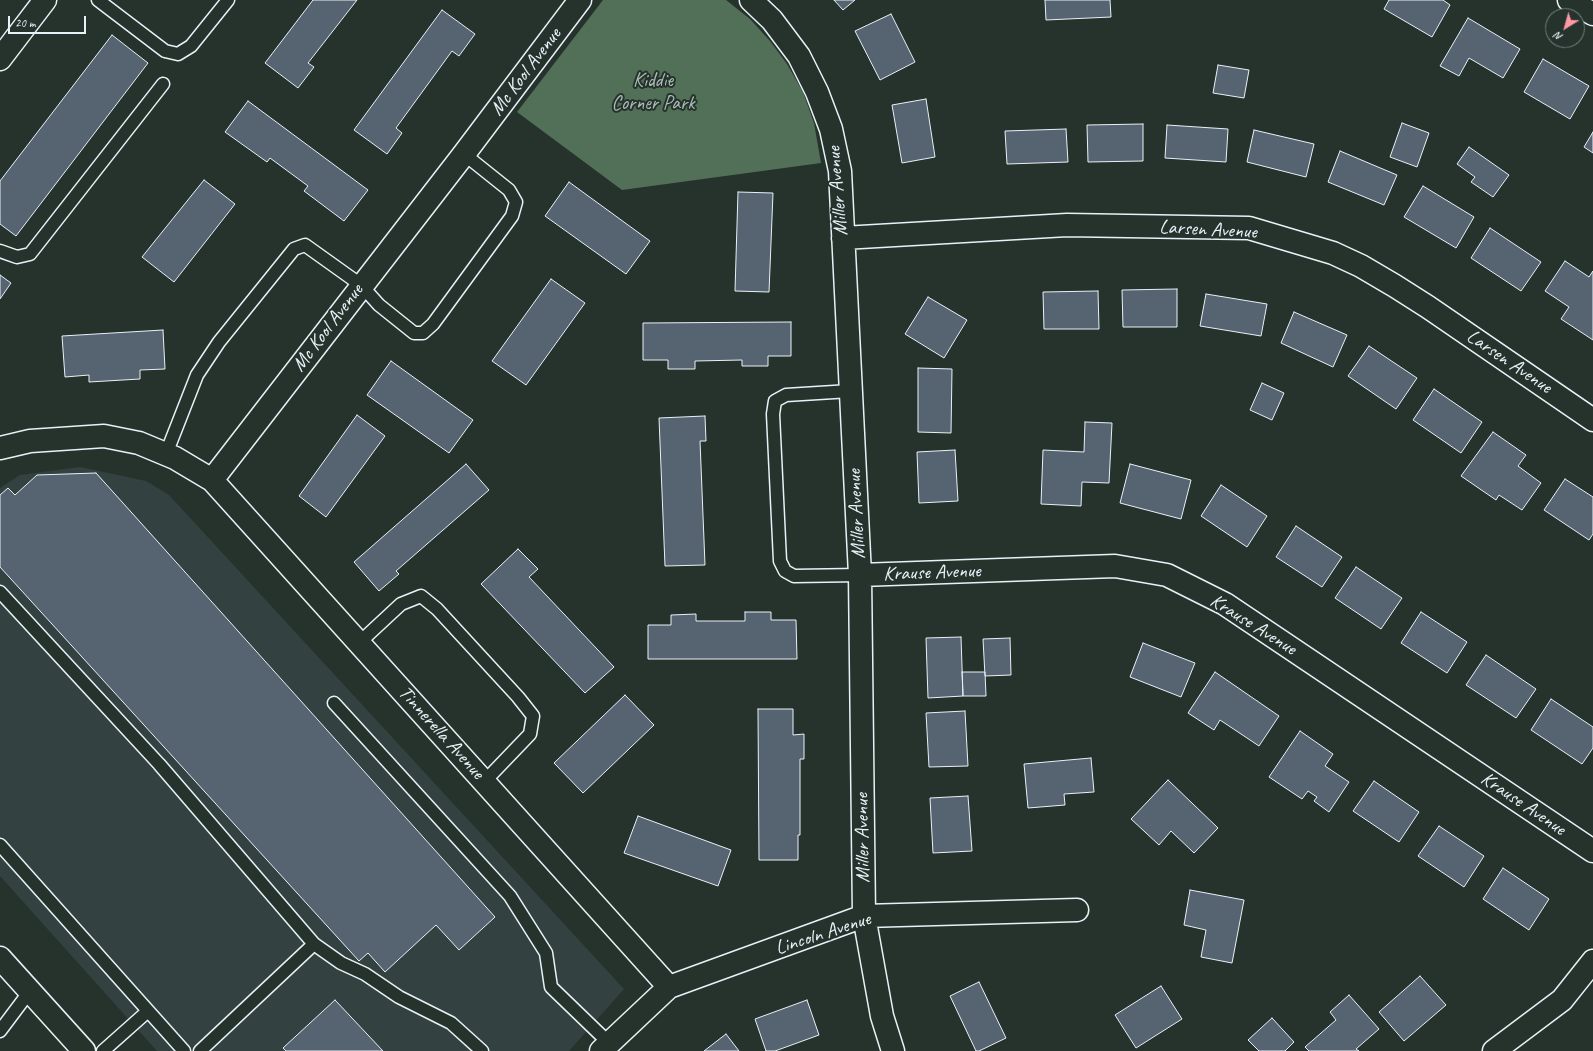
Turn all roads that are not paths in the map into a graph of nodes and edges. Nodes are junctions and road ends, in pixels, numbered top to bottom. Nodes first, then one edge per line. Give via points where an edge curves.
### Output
1 (45, 0) edge
2 (98, 0) edge
3 (228, 0) edge
4 (580, 0) edge
5 (751, 0) edge
6 (1568, 0) edge
7 (1593, 14) edge
8 (0, 59) edge
9 (163, 84) dead end
10 (464, 154) junction
11 (843, 238) junction
12 (0, 251) edge
13 (361, 285) junction
14 (850, 391) junction
15 (1593, 420) edge
16 (0, 448) edge
17 (166, 454) junction
18 (212, 480) junction
19 (860, 575) junction
20 (0, 592) edge
21 (359, 643) junction
22 (334, 703) dead end
23 (484, 782) junction
24 (0, 845) edge
25 (1593, 851) edge
26 (1077, 910) dead end
27 (864, 916) junction
28 (314, 944) junction
29 (0, 958) edge
30 (1593, 961) edge
31 (668, 987) junction
32 (30, 991) junction
33 (148, 1011) junction
34 (0, 1031) edge
35 (605, 1047) edge
36 (84, 1051) edge
37 (103, 1051) edge
38 (184, 1051) edge
39 (200, 1051) edge
40 (482, 1051) edge
41 (893, 1051) edge
42 (1494, 1051) edge

1 - 8 street
2 - 3 lane via 166,51 178,54 191,46
4 - 10 street, Mc Kool Avenue
5 - 11 street, Miller Avenue via 772,20 799,56 831,129 840,172
6 - 7 street
9 - 12 lane via 30,254 17,257
10 - 13 street, Mc Kool Avenue
10 - 13 lane via 508,190 516,202 512,216 433,324 423,333 414,333 379,305
11 - 14 street, Miller Avenue
11 - 15 street, Larsen Avenue via 1067,225 1249,228 1333,253 1361,266 1428,307
13 - 17 lane via 305,245 294,249 219,342 197,375
13 - 18 street, Mc Kool Avenue
14 - 19 street, Miller Avenue
14 - 19 lane via 786,395 775,401 772,414 780,561 785,571 794,576
16 - 17 street via 30,441 104,436 139,443
17 - 18 street
18 - 21 street, Tinnerella Avenue
19 - 25 street, Krause Avenue via 1115,566 1167,575 1225,604
19 - 27 street, Miller Avenue
20 - 28 lane via 159,764
21 - 23 street, Tinnerella Avenue
21 - 23 lane via 401,604 421,596 437,609 518,697 533,716 530,734
22 - 35 lane via 510,896 546,953 551,987
23 - 31 street, Tinnerella Avenue
24 - 33 lane
26 - 27 street, Lincoln Avenue
27 - 31 street, Lincoln Avenue
27 - 41 street, Miller Avenue via 882,1016
28 - 39 lane
28 - 40 lane via 341,963 366,974 399,997 451,1023
29 - 32 street
30 - 42 street via 1562,1000
31 - 35 street, Lincoln Avenue
32 - 34 lane
32 - 36 street
33 - 37 lane
33 - 38 lane

